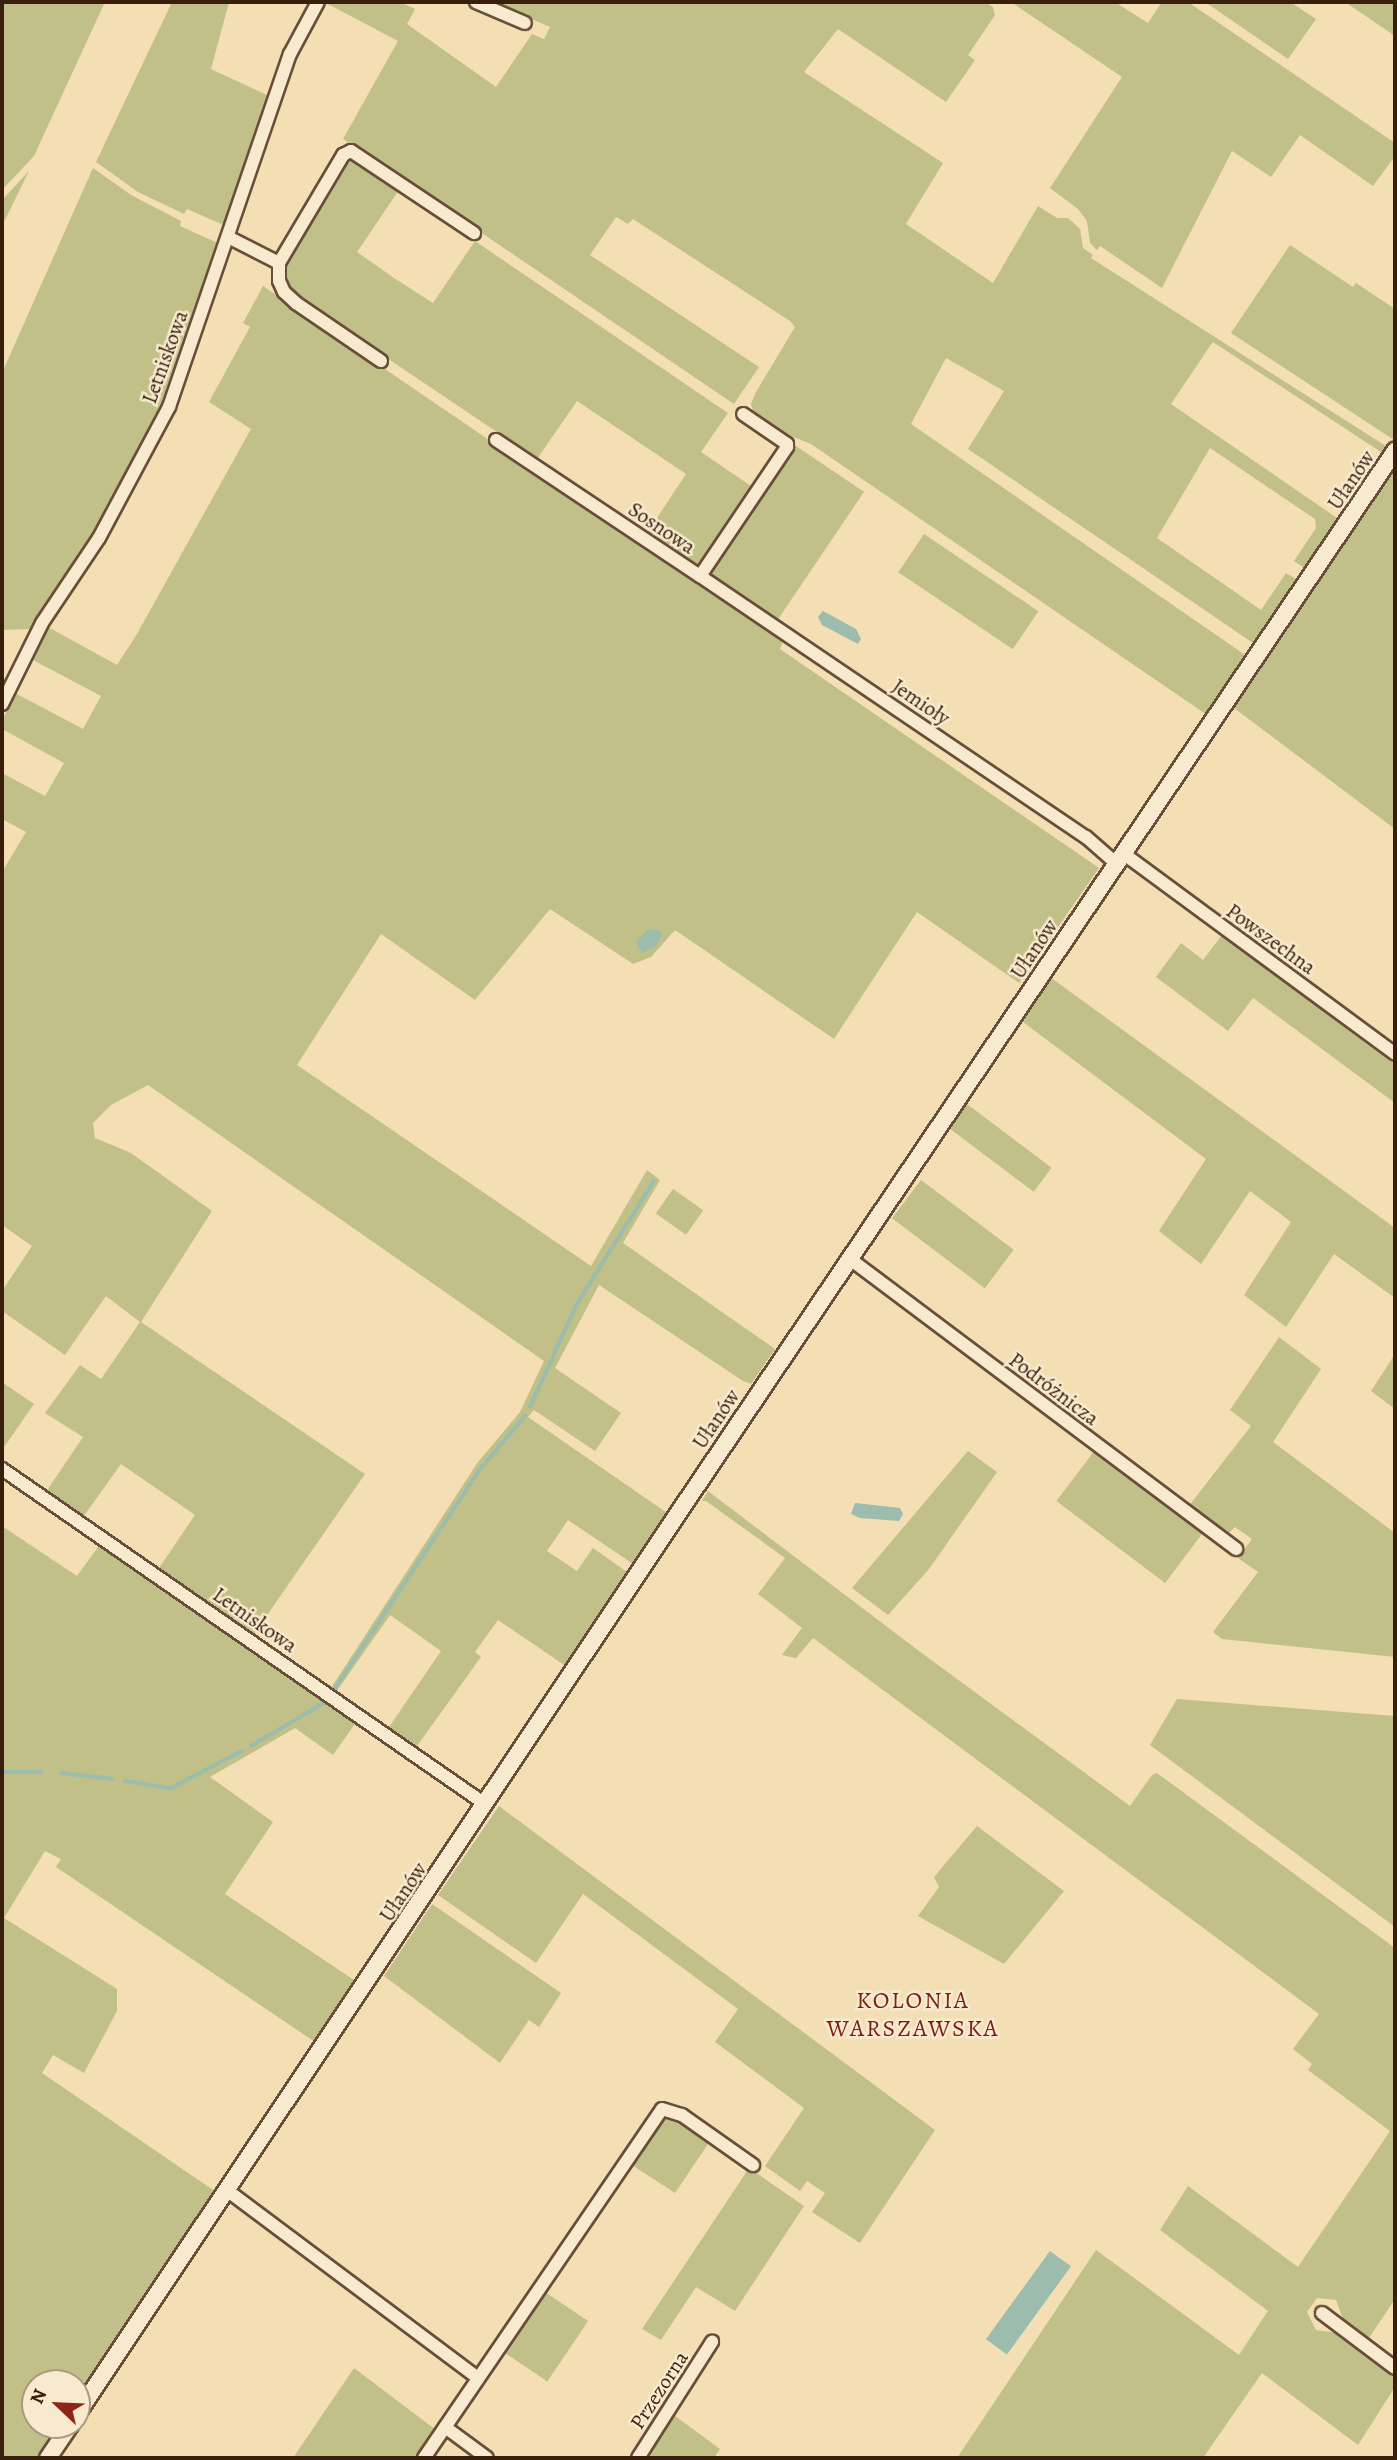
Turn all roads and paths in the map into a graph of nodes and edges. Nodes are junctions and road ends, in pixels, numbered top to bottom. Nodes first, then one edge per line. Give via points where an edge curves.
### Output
1 (318, 2) edge
2 (476, 2) edge
3 (525, 23) dead end
4 (474, 233) dead end
5 (228, 237) junction
6 (279, 263) junction
7 (381, 361) dead end
8 (743, 414) dead end
9 (496, 440) dead end
10 (1395, 451) edge
11 (700, 576) junction
12 (2, 704) edge
13 (1120, 859) junction
14 (1395, 1054) edge
15 (850, 1259) junction
16 (2, 1469) edge
17 (1236, 1549) dead end
18 (485, 1804) junction
19 (753, 2165) dead end
20 (228, 2191) junction
21 (1322, 2313) dead end
22 (712, 2342) dead end
23 (1395, 2368) edge
24 (478, 2378) junction
25 (91, 2393) edge
26 (445, 2427) junction
27 (61, 2439) edge
28 (48, 2458) edge
29 (424, 2458) edge
30 (486, 2458) edge
31 (638, 2458) edge

1 - 5 street, Letniskowa via 290,54
2 - 3 street
4 - 6 street via 348,151
5 - 6 street
5 - 12 street, Letniskowa via 169,407 99,538 42,623
6 - 7 street via 284,292
8 - 11 street, Sosnowa via 788,444
9 - 11 street, Sosnowa
10 - 13 street, Ułanów
11 - 13 street, Jemioły
13 - 14 street, Powszechna
13 - 15 street, Ułanów
15 - 17 street, Podróżnicza
15 - 18 street, Ułanów
16 - 18 street, Letniskowa
18 - 20 street, Ułanów
19 - 24 street via 682,2115 663,2109
20 - 24 street
20 - 25 street, Ułanów
21 - 23 street
22 - 31 street, Przezorna
24 - 26 street
26 - 29 street
26 - 30 street
27 - 28 street

